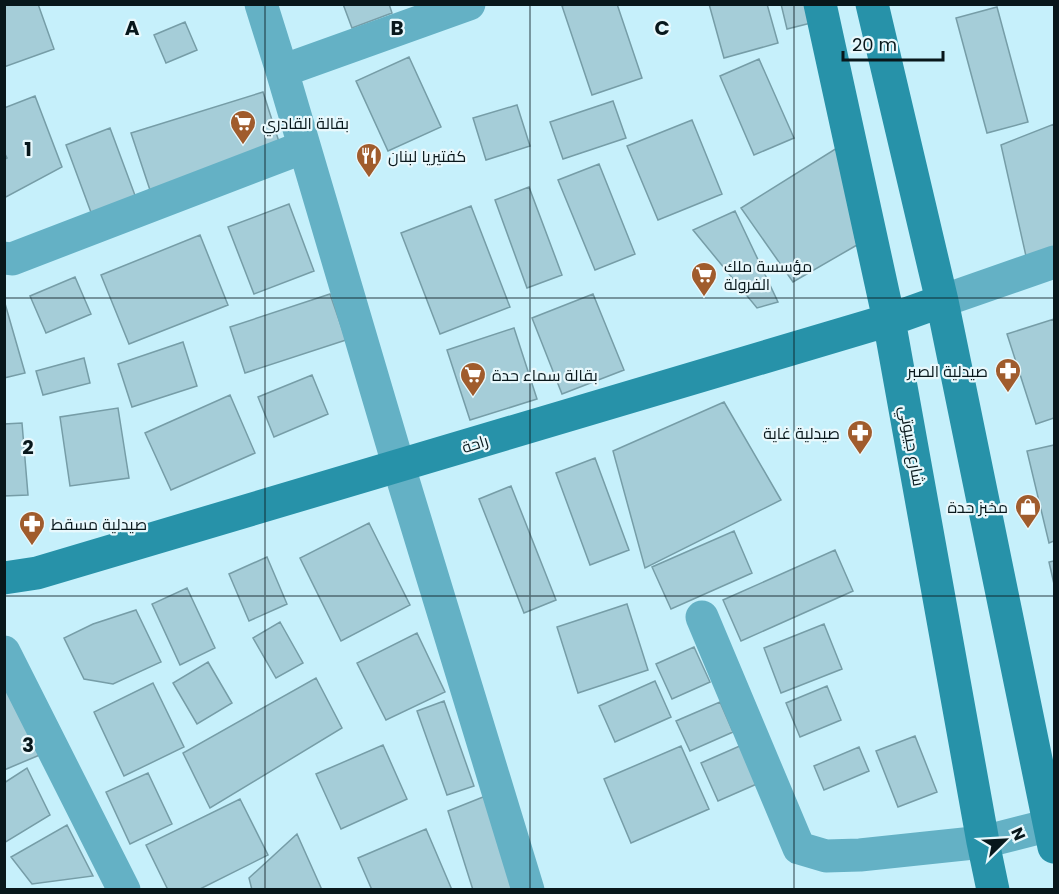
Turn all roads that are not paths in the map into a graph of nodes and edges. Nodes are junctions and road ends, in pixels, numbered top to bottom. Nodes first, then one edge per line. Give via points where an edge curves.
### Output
1 (261, 4) edge
2 (469, 4) edge
3 (820, 4) edge
4 (872, 4) edge
5 (282, 71) junction
6 (304, 147) junction
7 (4, 258) edge
8 (1054, 262) edge
9 (942, 301) junction
10 (889, 320) junction
11 (399, 467) junction
12 (4, 578) edge
13 (702, 617) dead end
14 (4, 652) edge
15 (1053, 832) edge
16 (983, 842) junction
17 (124, 890) edge
18 (528, 890) edge
19 (993, 890) edge

1 - 5 street
2 - 5 street
3 - 10 street, شارع جيبوتي
4 - 9 street
5 - 6 street
6 - 7 street via 12,259
6 - 11 street
8 - 9 street
9 - 10 street, راحة
9 - 15 street
10 - 11 street, راحة
10 - 16 street, شارع جيبوتي
11 - 12 street, راحة via 37,573
11 - 18 street
13 - 16 street via 799,848 826,856 860,855
14 - 17 street
15 - 16 street
16 - 19 street, شارع جيبوتي

